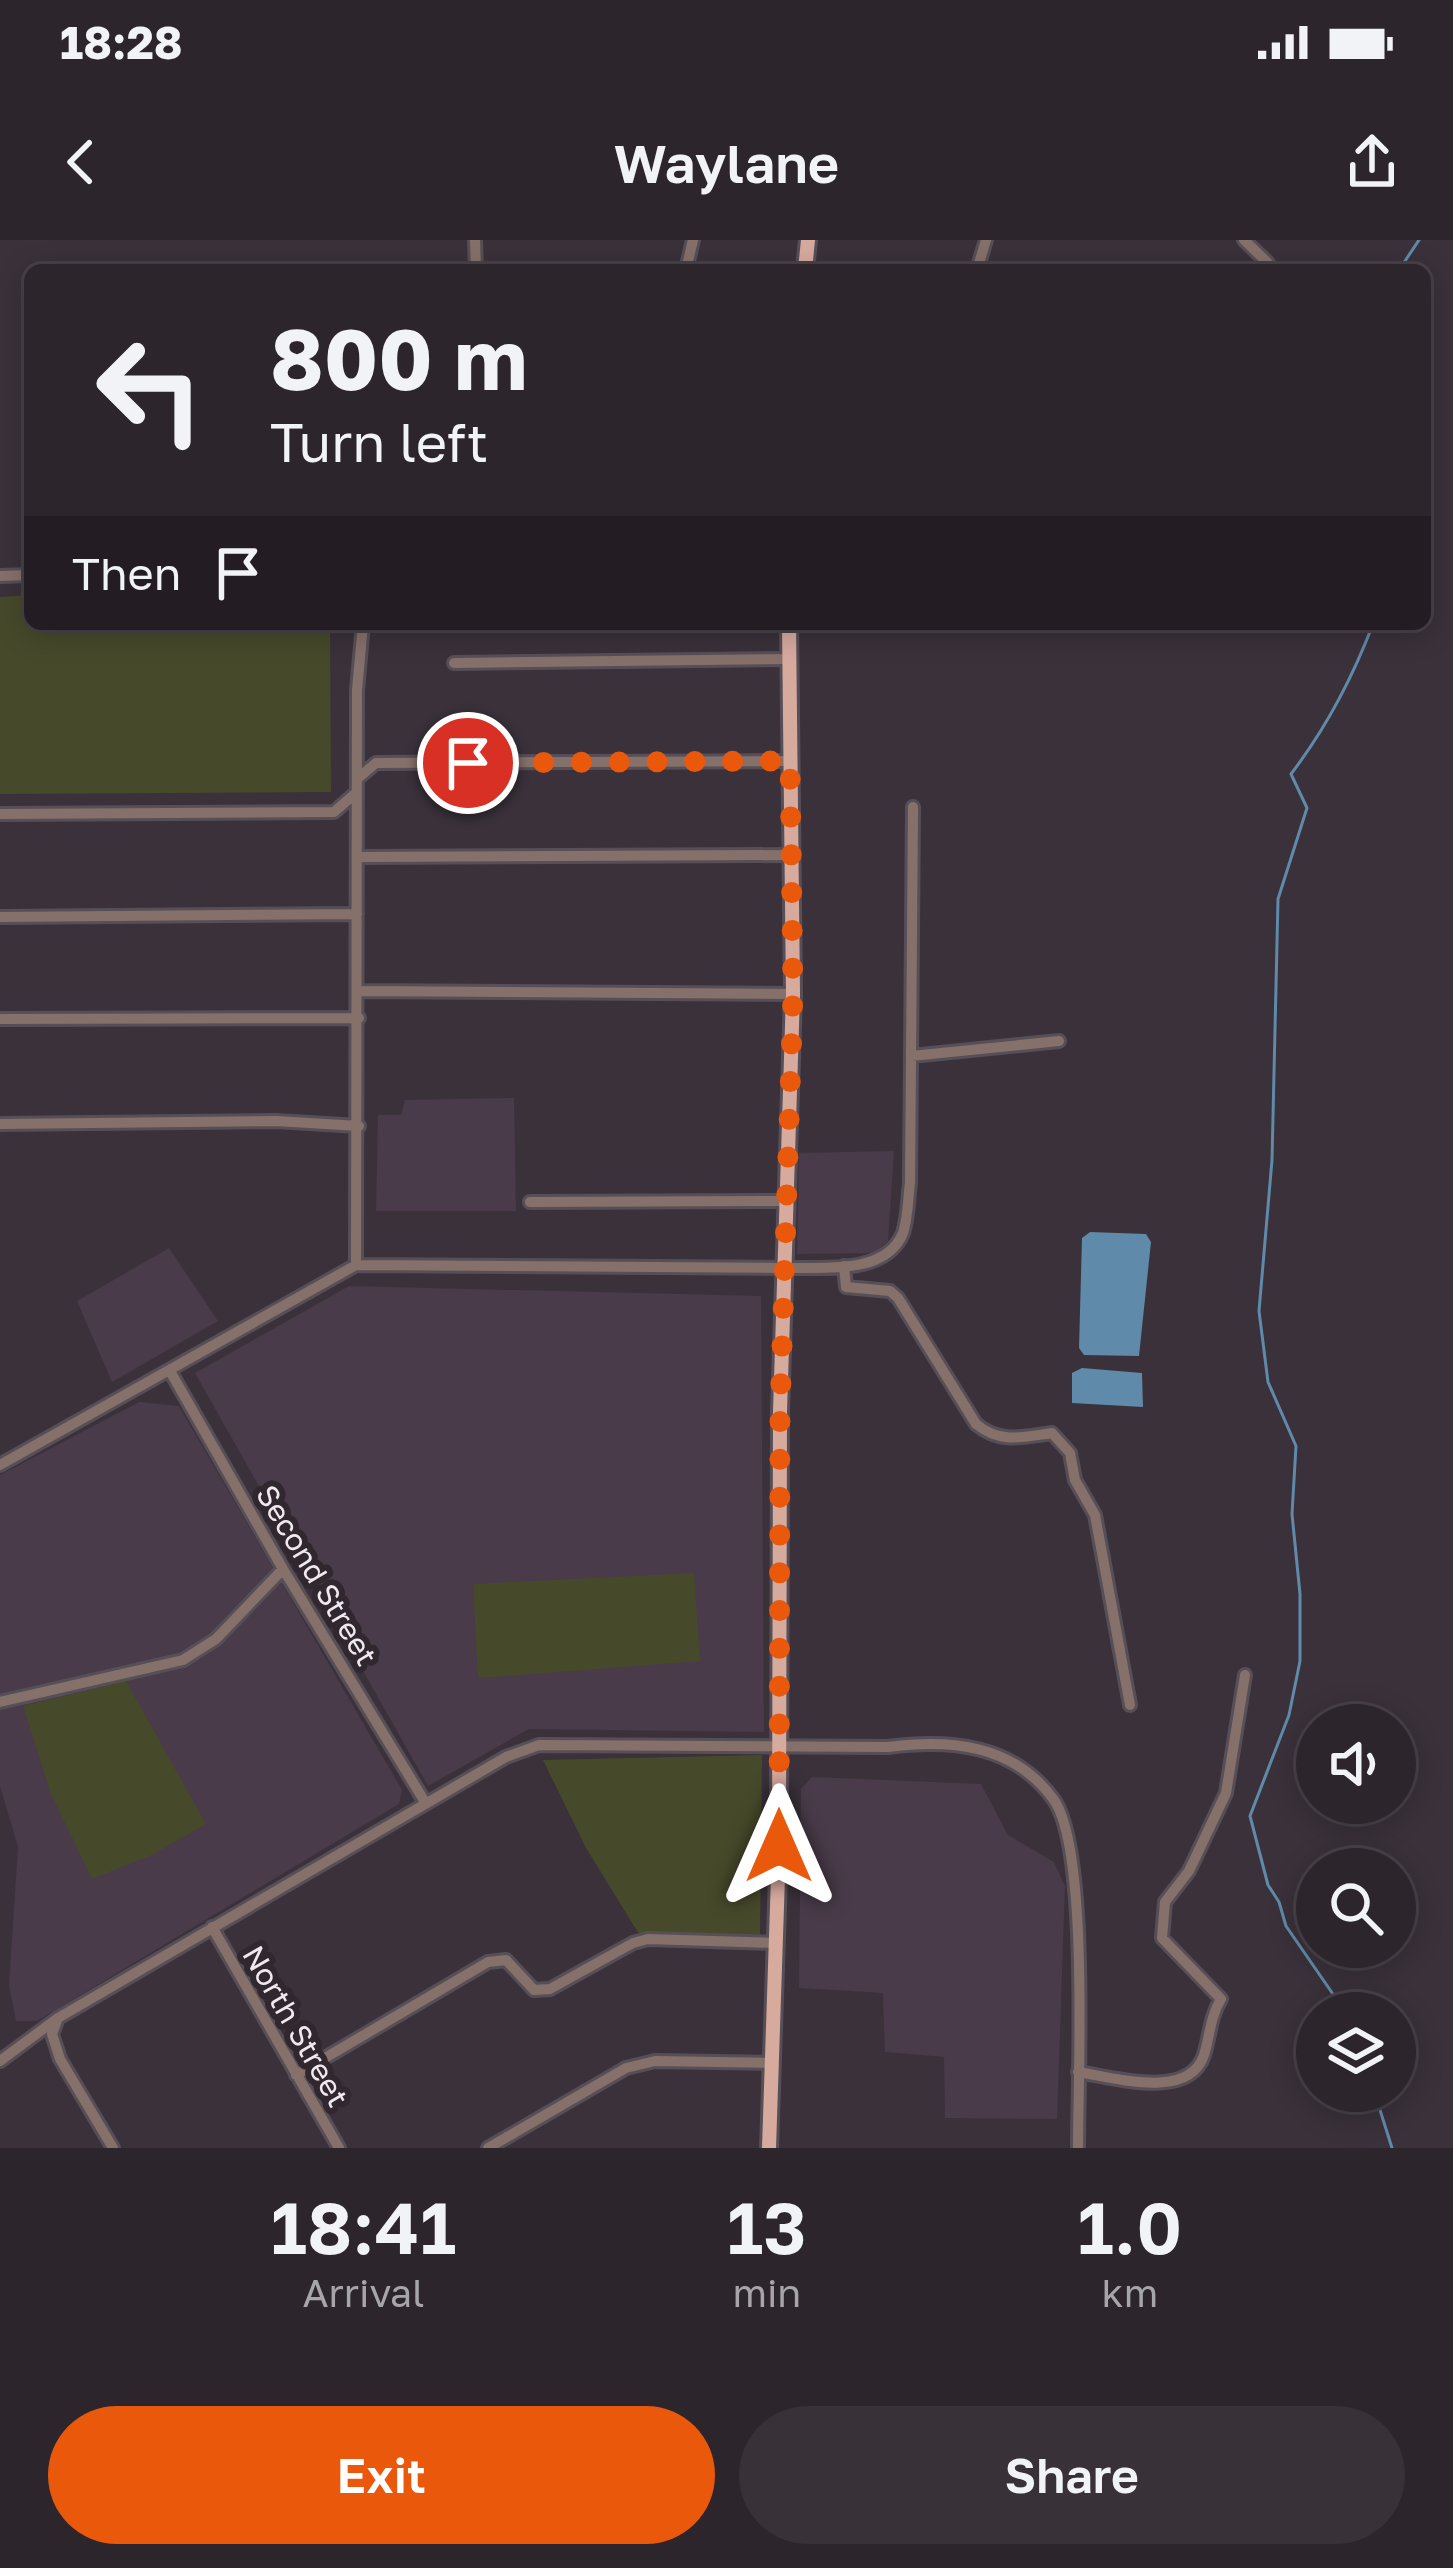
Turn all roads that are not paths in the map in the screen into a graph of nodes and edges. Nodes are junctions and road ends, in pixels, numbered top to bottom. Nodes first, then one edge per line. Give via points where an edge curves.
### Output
1 (1244, 240) edge
2 (1268, 263) dead end
3 (363, 630) edge
4 (789, 630) edge
5 (788, 659) junction
6 (454, 663) dead end
7 (357, 749) junction
8 (790, 761) junction
9 (376, 763) junction
10 (357, 785) junction
11 (913, 807) dead end
12 (334, 812) junction
13 (0, 814) edge
14 (357, 831) junction
15 (791, 855) junction
16 (356, 857) junction
17 (356, 914) junction
18 (0, 917) edge
19 (359, 992) junction
20 (793, 994) junction
21 (359, 1018) junction
22 (0, 1019) edge
23 (1059, 1041) dead end
24 (911, 1055) junction
25 (0, 1124) edge
26 (359, 1126) junction
27 (530, 1202) dead end
28 (788, 1202) junction
29 (356, 1265) junction
30 (844, 1267) junction
31 (787, 1268) junction
32 (170, 1371) junction
33 (0, 1466) edge
34 (284, 1569) junction
35 (1245, 1675) dead end
36 (0, 1702) edge
37 (1130, 1705) dead end
38 (779, 1747) junction
39 (425, 1802) junction
40 (212, 1928) junction
41 (776, 1943) junction
42 (58, 2018) junction
43 (0, 2061) edge
44 (773, 2062) junction
45 (1078, 2072) junction
46 (296, 2075) junction
47 (113, 2148) edge
48 (339, 2148) edge
49 (488, 2148) edge
50 (769, 2148) edge
51 (1078, 2148) edge

1 - 2 street
3 - 7 street
4 - 5 main road
5 - 6 street
5 - 8 main road
7 - 9 street
7 - 10 street
8 - 9 street
8 - 15 main road
9 - 10 street
10 - 12 street
10 - 14 street
11 - 24 street
12 - 13 street
12 - 14 street
14 - 16 street
15 - 16 street
15 - 20 main road
16 - 17 street
17 - 18 street
17 - 19 street
19 - 20 street
19 - 21 street
20 - 28 main road
21 - 22 street
21 - 26 street
23 - 24 street
24 - 30 street via 903,1234 883,1258
25 - 26 street
26 - 29 street
27 - 28 street
28 - 31 main road
29 - 31 street
29 - 32 street
30 - 31 street
30 - 37 street via 846,1287 898,1298 976,1424 1009,1439 1052,1433 1070,1453 1095,1515
31 - 38 main road
32 - 33 street
32 - 34 street, Second Street
34 - 36 street via 216,1639 183,1660
34 - 39 street, Second Street
35 - 45 street via 1226,1793 1165,1901 1160,1928 1221,1999 1203,2060 1177,2080
38 - 39 street via 539,1745
38 - 41 main road
38 - 45 street via 971,1745 1006,1758 1056,1802 1076,1886
39 - 40 street
40 - 42 street
40 - 46 street, North Street
41 - 44 main road
41 - 46 street via 648,1939 550,1989 534,1990 506,1960 488,1962
42 - 43 street
42 - 47 street via 52,2034 60,2059
44 - 49 street via 626,2068
44 - 50 main road
45 - 51 street
46 - 48 street, North Street

